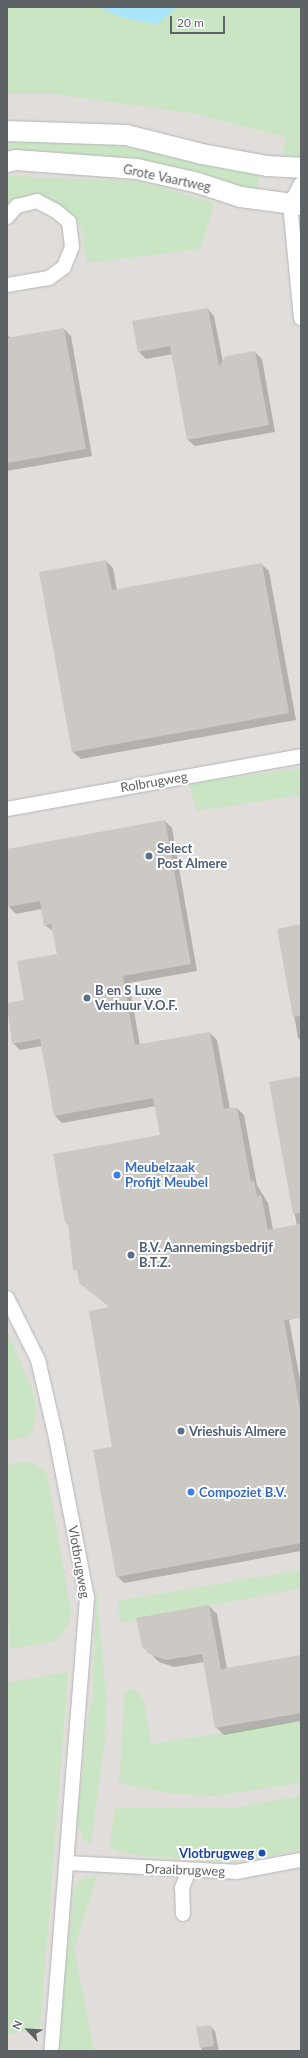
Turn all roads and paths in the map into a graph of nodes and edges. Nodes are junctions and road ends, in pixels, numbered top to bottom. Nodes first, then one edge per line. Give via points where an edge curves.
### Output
1 (7, 131) edge
2 (7, 162) edge
3 (301, 168) edge
4 (301, 184) edge
5 (296, 205) edge
6 (7, 217) edge
7 (7, 285) edge
8 (301, 318) edge
9 (301, 756) edge
10 (7, 809) edge
11 (7, 1298) edge
12 (301, 1860) edge
13 (67, 1863) junction
14 (189, 1870) junction
15 (183, 1914) dead end
16 (51, 2051) edge

1 - 3 main road via 126,135 202,154 267,166
2 - 5 main road, Grote Vaartweg via 137,169 198,183 241,197
4 - 5 street
5 - 8 street
6 - 7 street via 17,206 37,201 56,211 69,222 72,247 64,267 49,278
9 - 10 street, Rolbrugweg
11 - 13 street, Vlotbrugweg via 38,1360 87,1598
12 - 14 street, Draaibrugweg via 236,1872
13 - 14 street, Draaibrugweg
13 - 16 street, Vlotbrugweg
14 - 15 street via 182,1888

